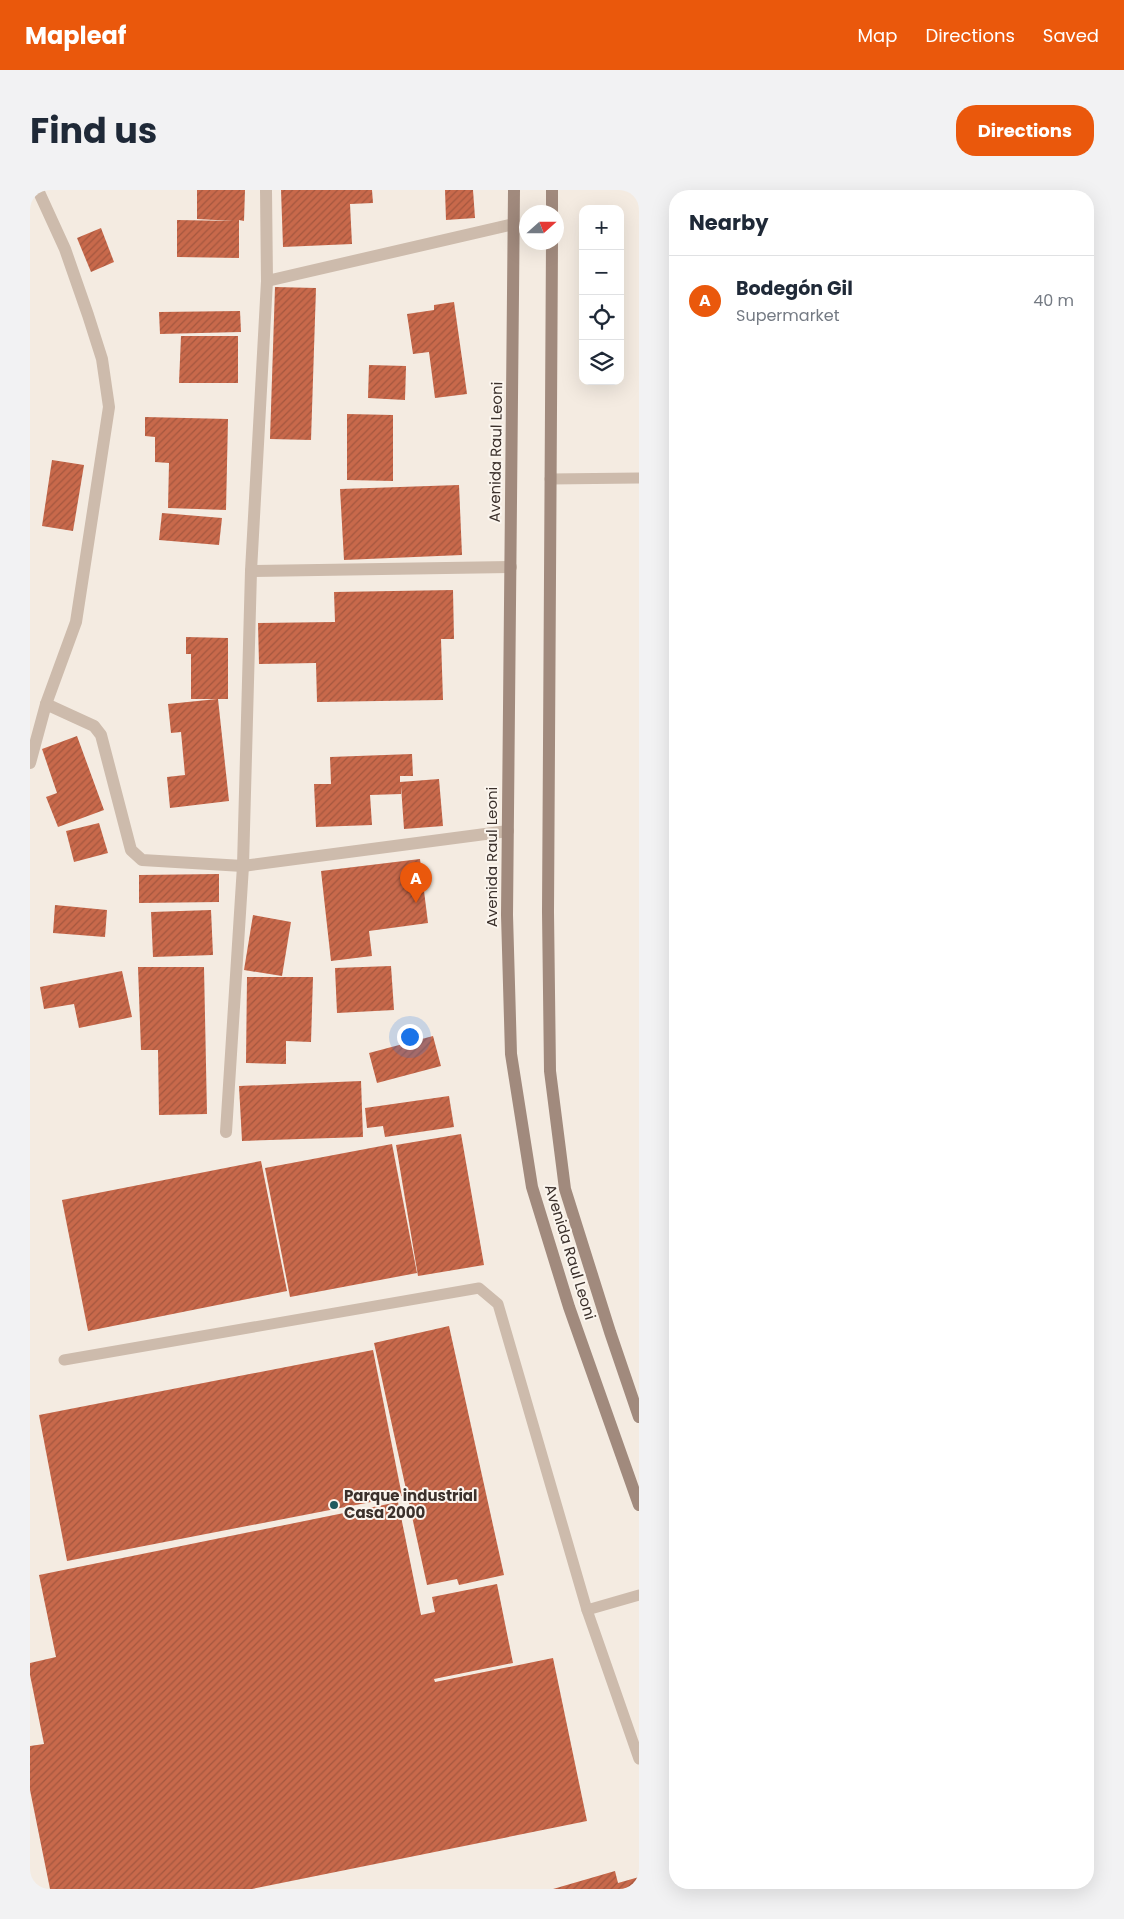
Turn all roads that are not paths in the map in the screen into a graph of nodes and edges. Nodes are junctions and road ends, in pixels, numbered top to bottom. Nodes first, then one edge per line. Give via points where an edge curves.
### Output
1 (38, 190) edge
2 (266, 190) edge
3 (514, 190) edge
4 (552, 190) edge
5 (552, 205) edge
6 (514, 224) junction
7 (552, 250) edge
8 (267, 281) junction
9 (639, 478) edge
10 (550, 479) junction
11 (511, 567) junction
12 (252, 570) junction
13 (46, 704) junction
14 (30, 763) edge
15 (508, 831) junction
16 (243, 866) junction
17 (226, 1132) dead end
18 (64, 1360) dead end
19 (639, 1417) edge
20 (639, 1505) edge
21 (639, 1595) edge
22 (587, 1610) junction
23 (639, 1759) edge

1 - 13 street via 65,249 88,315 102,359 109,407 76,622
2 - 8 street
3 - 6 main road, Avenida Raul Leoni
4 - 5 main road
6 - 8 street
6 - 11 main road, Avenida Raul Leoni
7 - 10 main road, Avenida Raul Leoni
8 - 12 street
9 - 10 lane
10 - 19 main road, Avenida Raul Leoni via 550,1071 565,1189
11 - 12 street
11 - 15 main road, Avenida Raul Leoni
12 - 16 street
13 - 14 street
13 - 16 street via 94,726 102,734 131,850 142,860
15 - 16 street
15 - 20 main road, Avenida Raul Leoni via 511,1054 532,1187 569,1307
16 - 17 street
18 - 22 lane via 479,1288 498,1304
21 - 22 lane
22 - 23 lane

